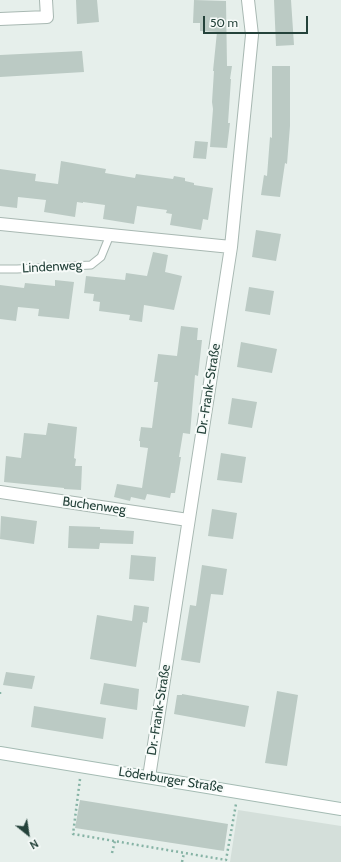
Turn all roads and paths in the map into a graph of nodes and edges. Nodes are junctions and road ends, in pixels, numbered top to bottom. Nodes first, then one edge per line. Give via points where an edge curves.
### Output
1 (46, 0) edge
2 (248, 0) edge
3 (0, 19) edge
4 (0, 224) edge
5 (110, 235) junction
6 (231, 247) junction
7 (0, 269) edge
8 (0, 492) edge
9 (188, 520) junction
10 (0, 753) edge
11 (82, 766) junction
12 (149, 777) junction
13 (239, 791) junction
14 (341, 808) edge
15 (115, 841) junction
16 (112, 853) dead end
17 (184, 853) junction
18 (182, 862) edge

1 - 3 street via 47,16
2 - 6 street, Dr.-Frank-Straße via 252,35
4 - 5 street
5 - 6 street
5 - 7 lane, Lindenweg via 101,257 90,265
6 - 9 street, Dr.-Frank-Straße
8 - 9 street, Buchenweg
9 - 12 street, Dr.-Frank-Straße
10 - 11 street, Löderburger Straße
11 - 12 street, Löderburger Straße
11 - 15 path via 73,834
12 - 13 street, Löderburger Straße
13 - 14 street, Löderburger Straße
13 - 17 path via 226,860
15 - 16 path
15 - 17 path
17 - 18 path

